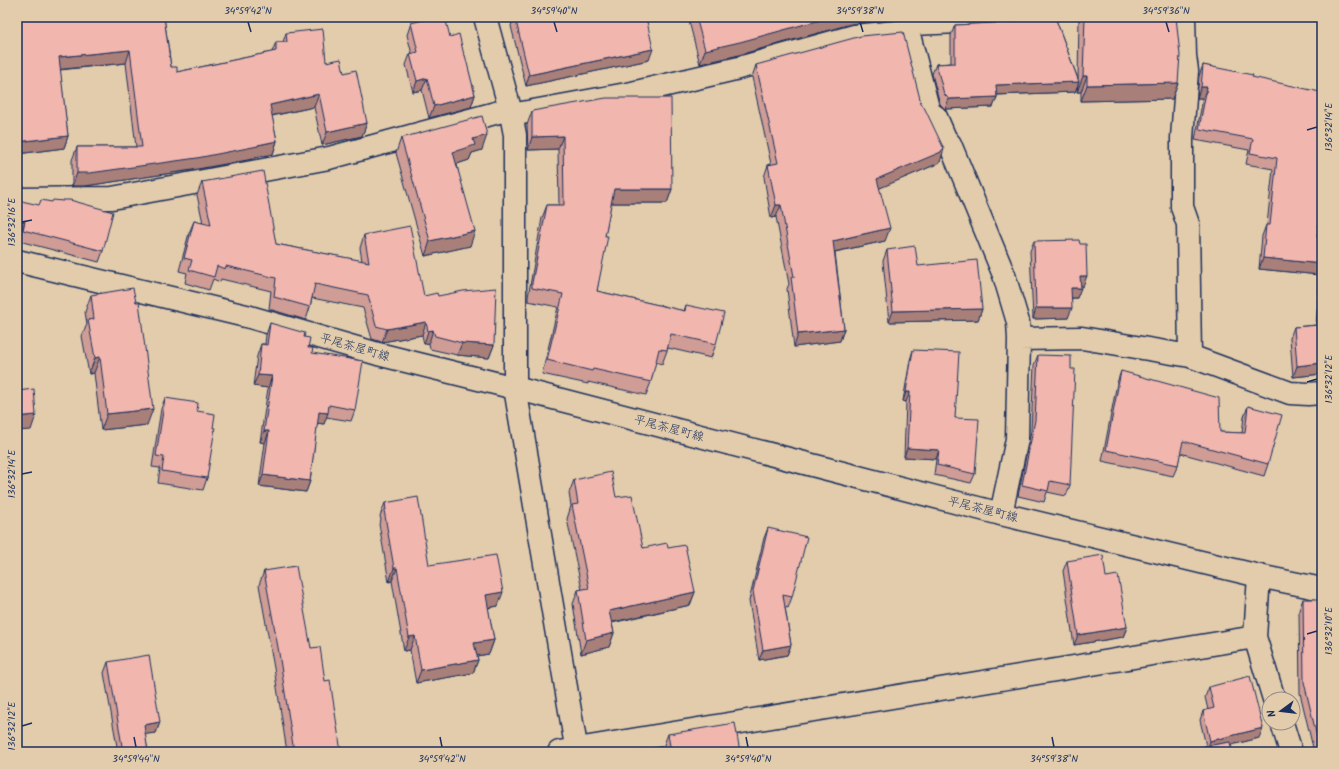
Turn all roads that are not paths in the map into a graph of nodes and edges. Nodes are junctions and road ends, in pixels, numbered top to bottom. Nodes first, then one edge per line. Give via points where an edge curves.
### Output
1 (485, 17) edge
2 (1184, 17) edge
3 (1008, 20) dead end
4 (911, 24) edge
5 (511, 112) junction
6 (17, 199) edge
7 (17, 262) edge
8 (1019, 339) junction
9 (1190, 356) junction
10 (514, 388) junction
11 (1322, 393) edge
12 (1001, 514) junction
13 (1259, 576) junction
14 (1322, 590) edge
15 (1255, 637) junction
16 (1272, 691) edge
17 (1284, 731) edge
18 (571, 751) edge
19 (1291, 752) edge

1 - 5 street
2 - 9 street via 1187,71 1182,138 1182,207 1188,224
3 - 4 street
4 - 5 street via 854,36 632,93
4 - 8 street via 929,112 936,117 950,144 1004,275 1018,322
5 - 6 street via 329,158 135,194 112,198
5 - 10 street via 515,143
7 - 10 street, 平尾茶屋町線 via 250,317 378,354
8 - 9 street via 1082,338
8 - 12 street via 1017,439
9 - 11 street via 1290,393
10 - 12 street, 平尾茶屋町線
10 - 18 street
12 - 13 street, 平尾茶屋町線
13 - 14 street, 平尾茶屋町線
13 - 15 street
15 - 16 street
15 - 18 street
17 - 19 street

